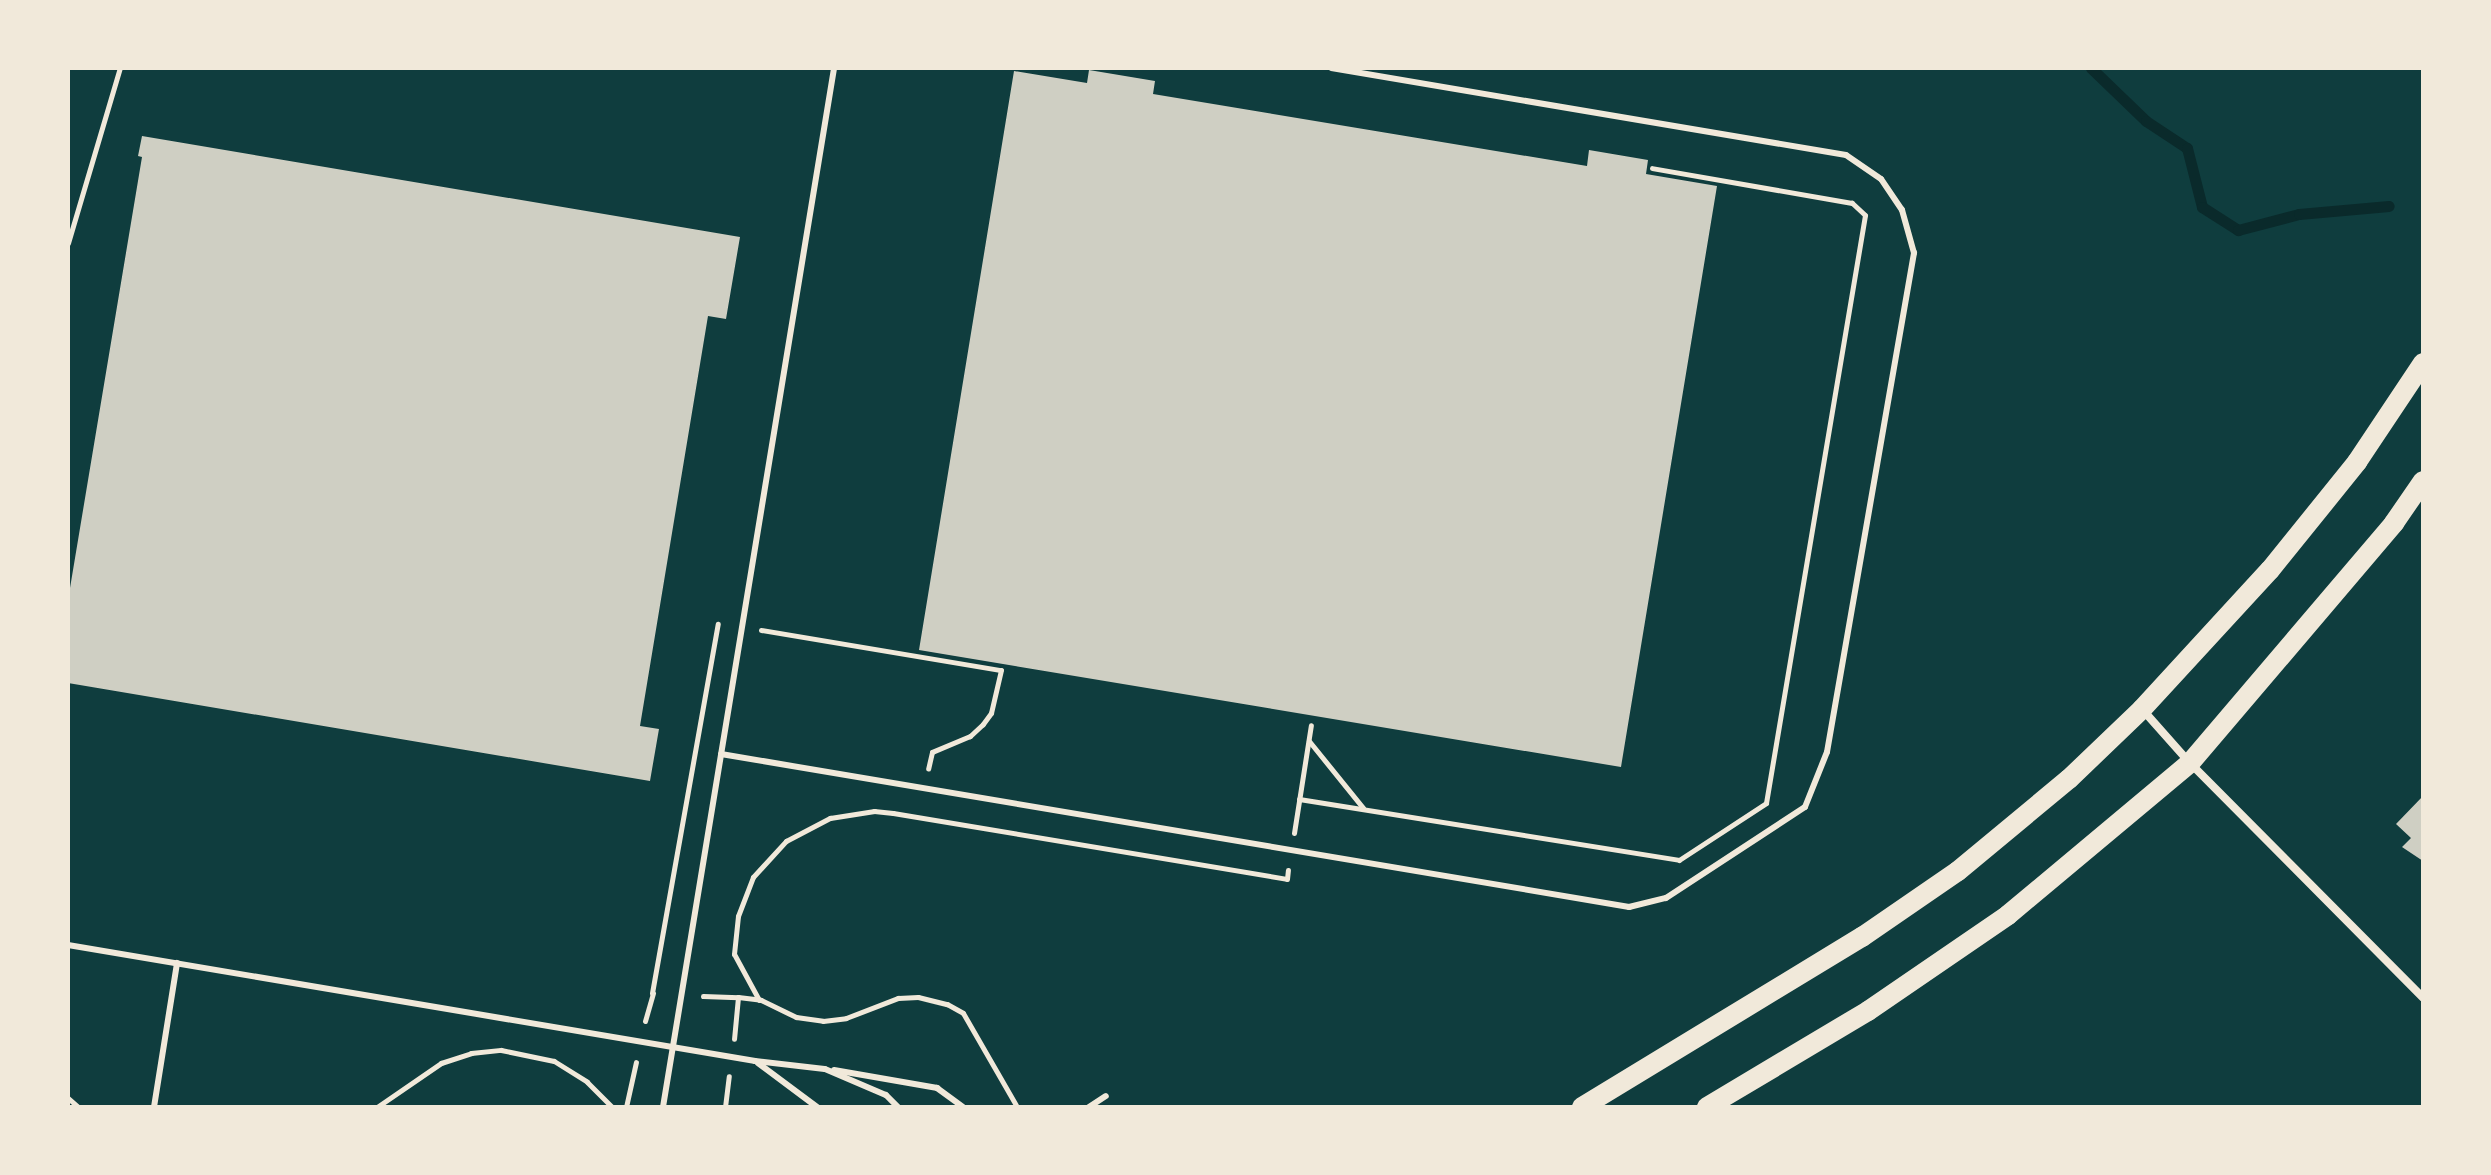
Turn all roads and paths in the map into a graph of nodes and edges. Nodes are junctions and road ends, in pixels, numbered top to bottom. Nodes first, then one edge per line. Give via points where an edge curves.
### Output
1 (120, 68) edge
2 (834, 68) edge
3 (1331, 68) edge
4 (1652, 168) dead end
5 (68, 243) edge
6 (2423, 363) edge
7 (2423, 481) edge
8 (741, 627) junction
9 (2142, 709) junction
10 (1311, 725) dead end
11 (1308, 741) junction
12 (721, 754) junction
13 (2190, 763) junction
14 (924, 788) junction
15 (1299, 799) junction
16 (1363, 809) junction
17 (918, 816) junction
18 (1291, 850) junction
19 (68, 945) edge
20 (177, 963) junction
21 (652, 993) dead end
22 (738, 997) dead end
23 (2423, 998) edge
24 (759, 1000) junction
25 (673, 1047) junction
26 (755, 1061) junction
27 (825, 1069) junction
28 (1106, 1096) dead end
29 (68, 1098) edge
30 (78, 1107) edge
31 (154, 1107) edge
32 (377, 1107) edge
33 (612, 1107) edge
34 (663, 1107) edge
35 (817, 1107) edge
36 (898, 1107) edge
37 (963, 1107) edge
38 (1017, 1107) edge
39 (1089, 1107) edge
40 (1582, 1107) edge
41 (1707, 1107) edge

1 - 5 path
2 - 8 lane
3 - 18 lane via 1846,155 1881,179 1902,210 1914,253 1827,752 1805,807 1666,898 1629,907
4 - 16 path via 1852,203 1865,215 1766,803 1679,860
6 - 9 main road via 2357,462 2270,570
7 - 13 main road via 2394,523
8 - 12 lane
8 - 14 path via 1001,670 991,713 970,736 932,752
8 - 21 path via 719,621
9 - 13 street
9 - 40 main road via 2069,779 1958,871 1862,937
10 - 11 path
11 - 15 path
11 - 16 path
12 - 14 lane
12 - 25 lane
13 - 23 street
13 - 41 main road via 2008,915 1868,1011
14 - 17 path
14 - 18 lane
15 - 16 path
15 - 18 path
17 - 18 path via 1287,879
17 - 24 path via 874,811 830,818 786,841 753,877 738,916 734,954
19 - 20 lane
20 - 25 lane
20 - 31 lane
22 - 24 path
24 - 38 path via 796,1017 823,1021 898,998 947,1004 963,1013
25 - 26 lane
25 - 34 lane
26 - 27 lane
26 - 35 lane
27 - 36 lane via 886,1095
27 - 37 lane via 937,1088
28 - 39 lane
29 - 30 path
32 - 33 path via 441,1063 501,1050 554,1061 587,1082

